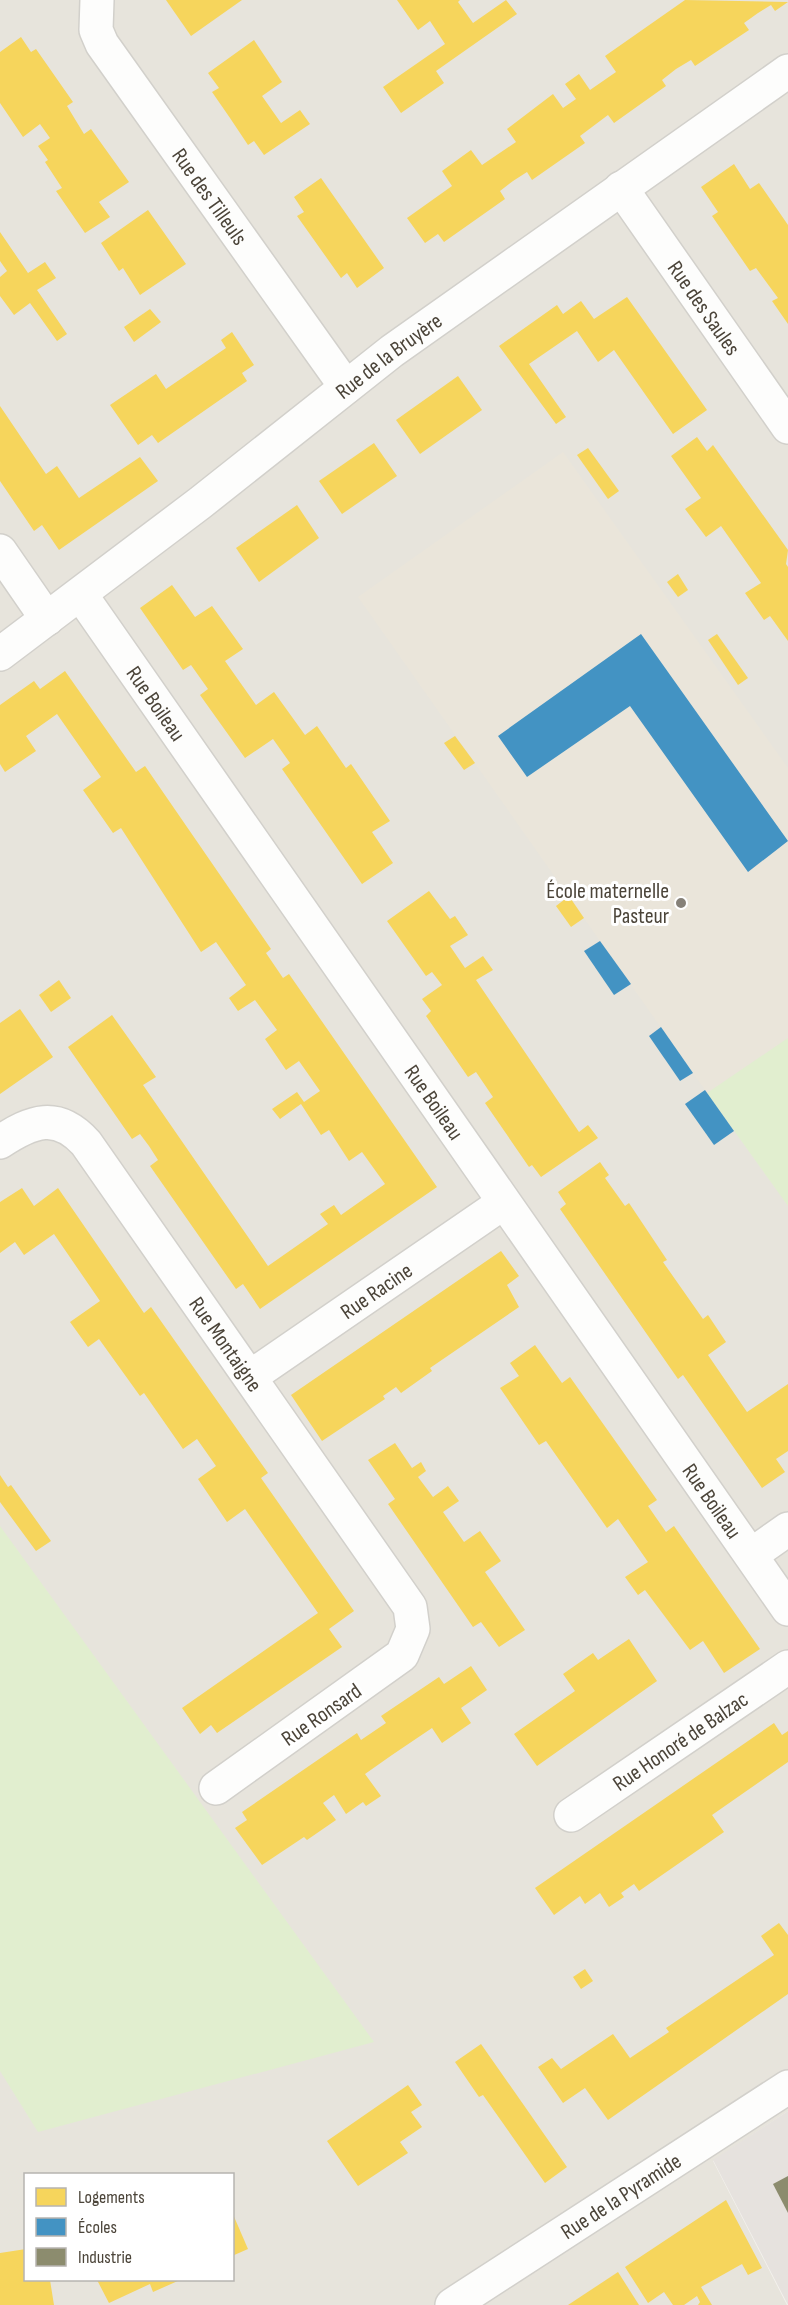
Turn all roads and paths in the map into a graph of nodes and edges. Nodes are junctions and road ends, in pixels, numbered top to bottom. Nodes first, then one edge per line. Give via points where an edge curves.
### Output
1 (97, 0) edge
2 (788, 71) edge
3 (621, 188) junction
4 (346, 387) junction
5 (788, 427) edge
6 (0, 551) edge
7 (81, 595) junction
8 (47, 619) junction
9 (0, 654) edge
10 (0, 1142) edge
11 (503, 1203) junction
12 (249, 1377) junction
13 (788, 1529) edge
14 (751, 1555) junction
15 (788, 1609) edge
16 (413, 1629) joint
17 (788, 1667) edge
18 (216, 1788) dead end
19 (571, 1815) dead end
20 (788, 2087) edge
21 (452, 2305) edge

1 - 4 street, Rue des Tilleuls via 96,30 102,44
2 - 3 street, Rue de la Bruyère
3 - 4 street, Rue de la Bruyère
3 - 5 street, Rue des Saules
4 - 7 street, Rue de la Bruyère
6 - 8 street
7 - 8 street, Rue de la Bruyère
7 - 11 street, Rue Boileau
8 - 9 street, Rue de la Bruyère
10 - 12 street, Rue Montaigne via 29,1125 44,1122 55,1122 77,1134 95,1154
11 - 12 street, Rue Racine
11 - 14 street, Rue Boileau
12 - 16 street, Rue Montaigne via 404,1595
13 - 14 street
14 - 15 street, Rue Boileau
16 - 18 street, Rue Ronsard via 402,1655 391,1664
17 - 19 street, Rue Honoré de Balzac
20 - 21 street, Rue de la Pyramide

